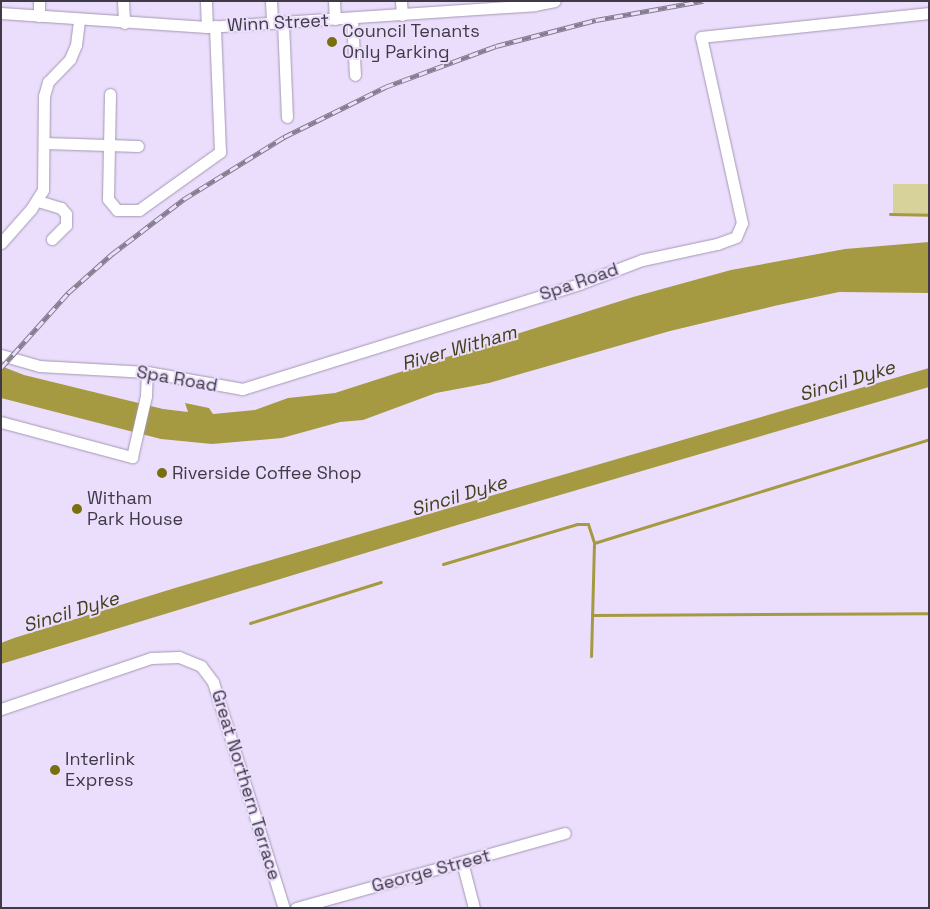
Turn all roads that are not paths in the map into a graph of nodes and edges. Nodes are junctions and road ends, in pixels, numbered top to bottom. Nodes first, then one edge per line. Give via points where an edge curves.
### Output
1 (38, 1) edge
2 (123, 1) edge
3 (206, 1) edge
4 (271, 1) edge
5 (334, 1) edge
6 (401, 1) edge
7 (554, 1) edge
8 (534, 3) edge
9 (472, 5) edge
10 (1, 13) edge
11 (929, 13) edge
12 (402, 15) junction
13 (39, 16) junction
14 (352, 18) junction
15 (79, 19) junction
16 (334, 19) junction
17 (278, 22) junction
18 (124, 23) junction
19 (211, 26) junction
20 (355, 75) dead end
21 (110, 94) dead end
22 (287, 117) dead end
23 (45, 143) junction
24 (108, 145) junction
25 (138, 146) dead end
26 (38, 201) junction
27 (52, 238) dead end
28 (1, 243) edge
29 (1, 355) edge
30 (147, 372) junction
31 (1, 422) edge
32 (1, 709) edge
33 (565, 833) dead end
34 (462, 862) junction
35 (284, 908) edge
36 (296, 908) edge
37 (474, 908) edge

1 - 13 street
2 - 18 street
3 - 19 street
4 - 17 street
5 - 16 street
6 - 12 street
7 - 8 street, Winn Street
8 - 9 street, Winn Street
9 - 12 street, Winn Street
10 - 13 street, Winn Street
11 - 30 street, Spa Road via 701,37 741,217 736,237 642,260 579,284 242,389
12 - 14 street, Winn Street
13 - 15 street, Winn Street
14 - 16 street, Winn Street
14 - 20 street
15 - 18 street, Winn Street
15 - 23 street via 76,45 70,59 48,82 44,96
16 - 17 street, Winn Street
17 - 19 street, Winn Street
17 - 22 street
18 - 19 street, Winn Street
19 - 24 street via 220,152 139,210 117,210 108,199
21 - 24 street
23 - 24 street
23 - 26 street via 43,190
24 - 25 street
26 - 27 street via 61,208 66,214 66,225
26 - 28 street
29 - 30 street, Spa Road via 39,366
30 - 31 street via 146,396 132,458
32 - 35 street, Great Northern Terrace via 151,658 179,657 201,666 213,682
33 - 34 street, George Street
34 - 36 street, George Street
34 - 37 street

